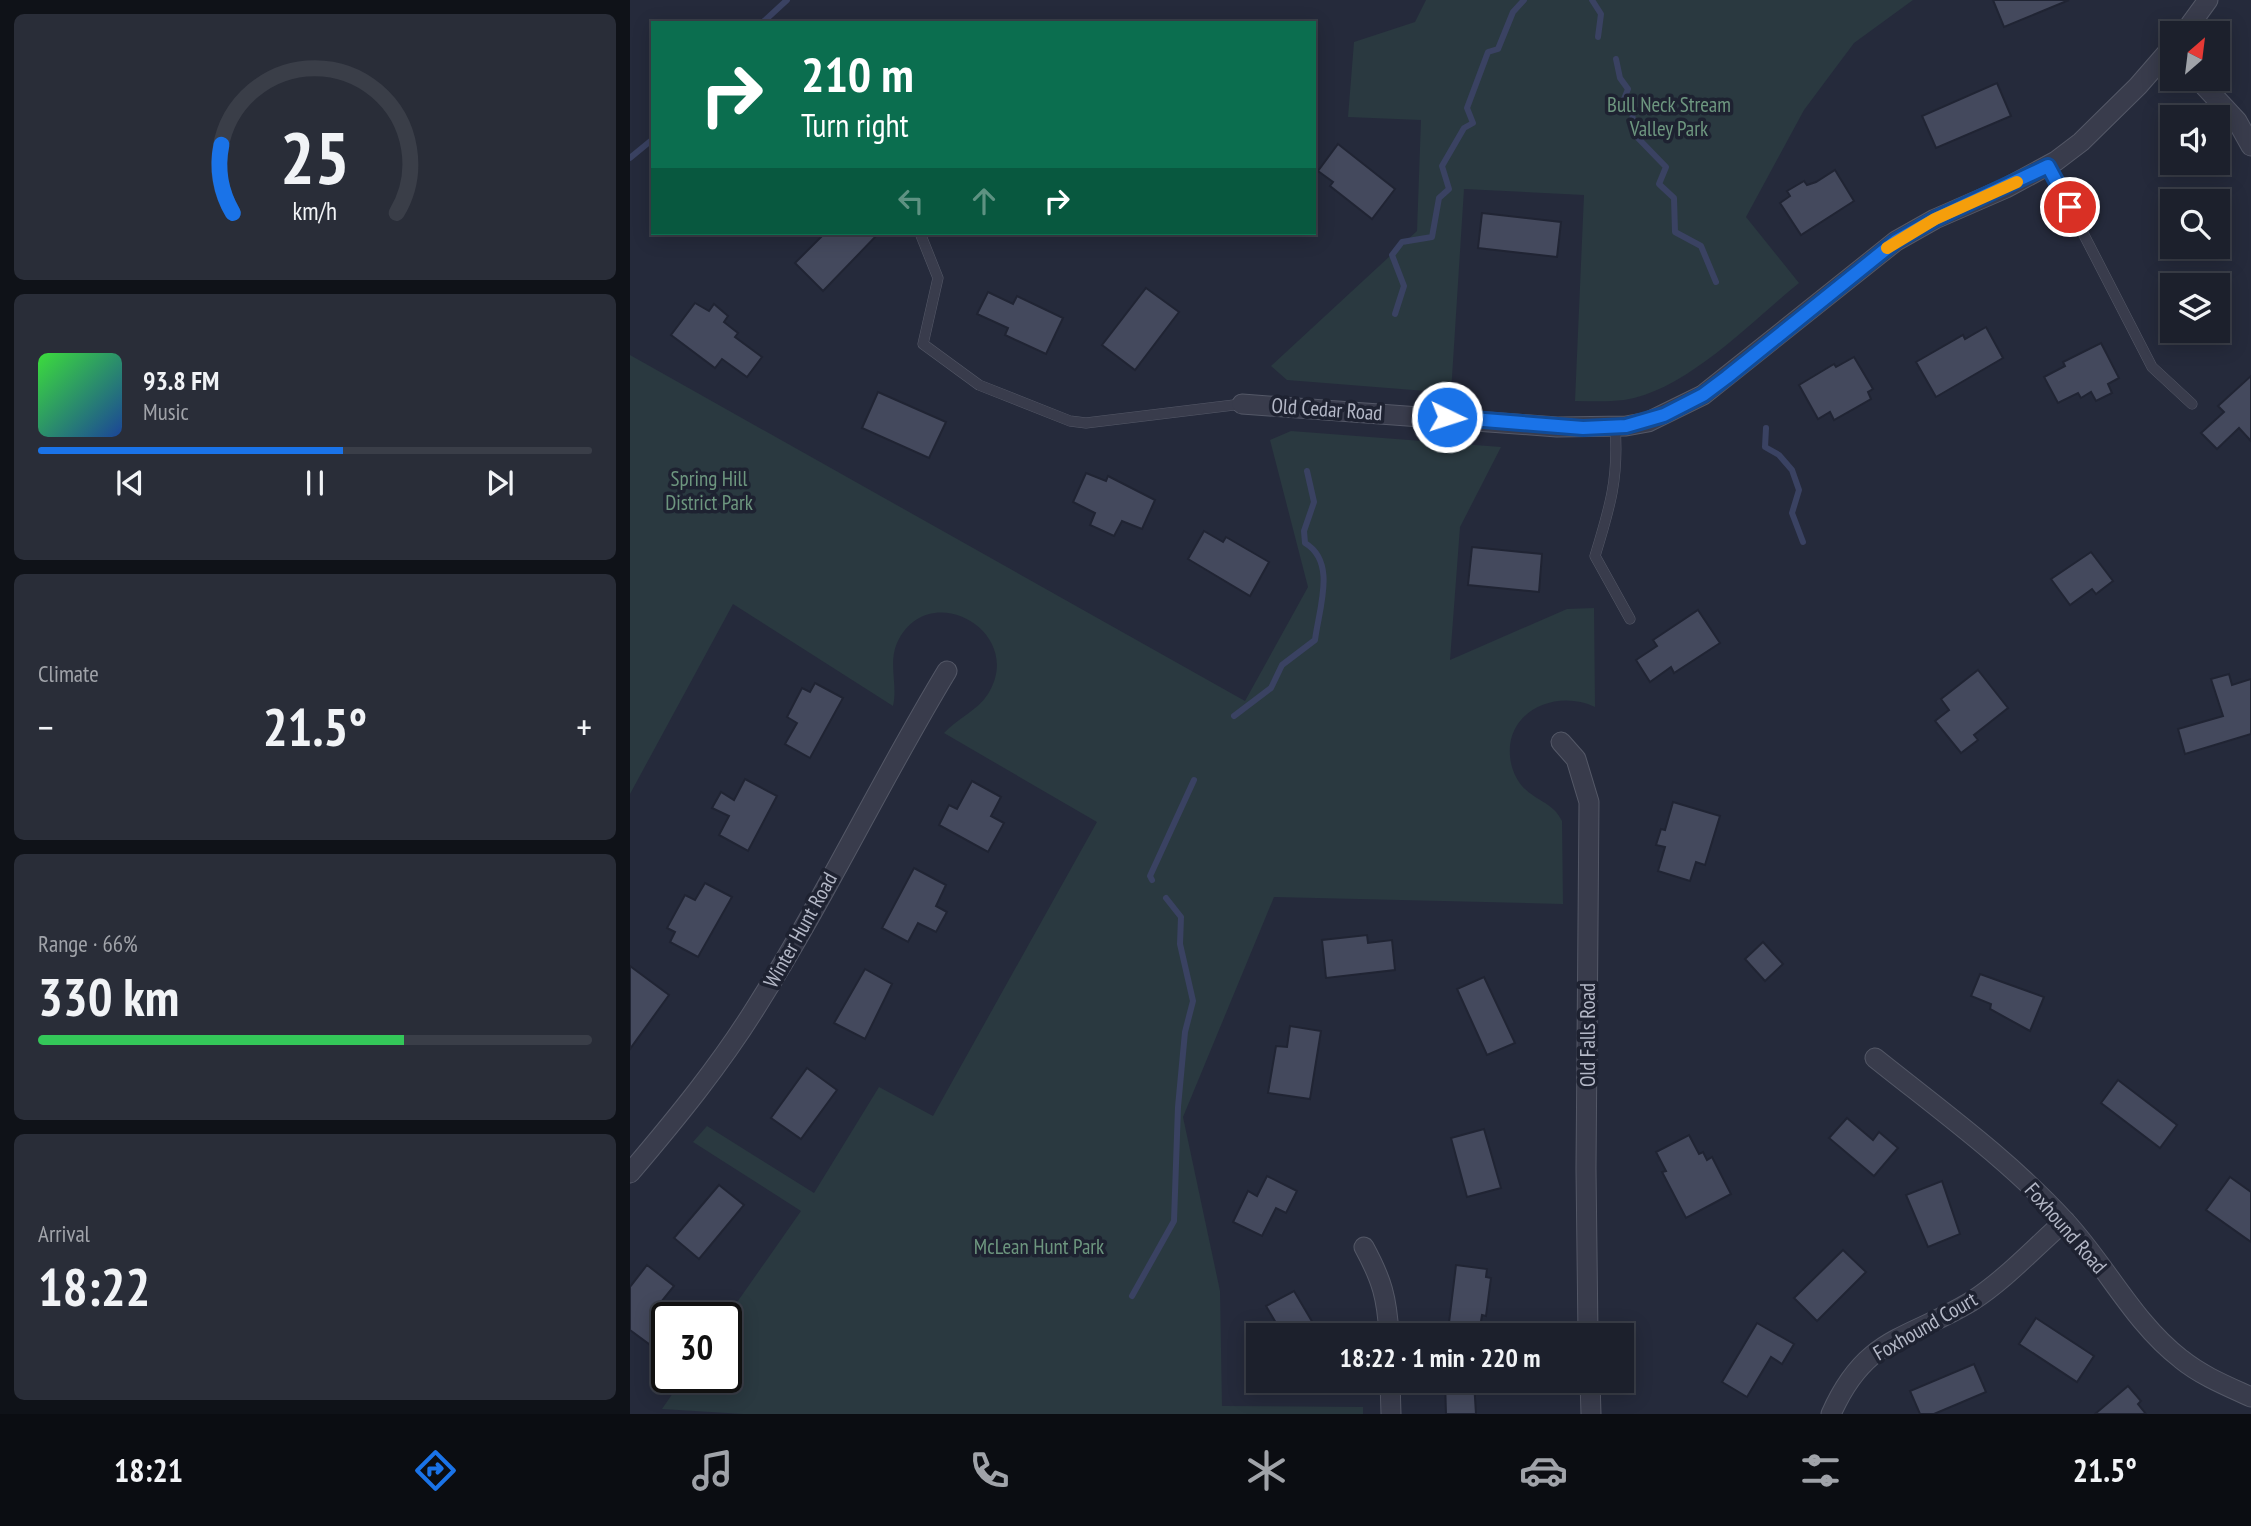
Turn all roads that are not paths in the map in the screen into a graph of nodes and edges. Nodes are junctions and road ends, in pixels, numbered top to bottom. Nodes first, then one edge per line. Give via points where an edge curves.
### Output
1 (2208, 0) edge
2 (2193, 21) edge
3 (2160, 62) edge
4 (2209, 91) edge
5 (2251, 146) edge
6 (2048, 166) junction
7 (921, 235) edge
8 (1242, 404) joint
9 (2192, 404) dead end
10 (1615, 426) junction
11 (1630, 619) dead end
12 (947, 671) dead end
13 (1561, 742) dead end
14 (1875, 1058) dead end
15 (630, 1173) edge
16 (2065, 1221) junction
17 (1364, 1247) dead end
18 (1388, 1323) edge
19 (1588, 1323) edge
20 (1390, 1393) edge
21 (1590, 1393) edge
22 (2251, 1398) edge
23 (1391, 1414) edge
24 (1591, 1414) edge
25 (1831, 1414) edge

1 - 2 street
3 - 6 street, Old Cedar Road via 2081,142
4 - 5 street
6 - 9 lane via 2152,366
6 - 10 street, Old Cedar Road via 1896,241 1703,395 1648,422
7 - 8 lane, Old Cedar Road via 938,278 923,344 979,385 1070,421 1087,423
8 - 10 street, Old Cedar Road via 1557,427
10 - 11 lane via 1618,464 1613,500 1595,556
12 - 15 street, Winter Hunt Road via 759,1002 719,1063
13 - 19 street, Old Falls Road via 1576,759 1588,802
14 - 16 street, Foxhound Road via 2003,1161
16 - 22 street, Foxhound Road via 2153,1333 2195,1369
16 - 25 street, Foxhound Court via 1974,1299 1911,1329 1863,1363 1840,1393
17 - 18 street via 1382,1280
20 - 23 street
21 - 24 street

